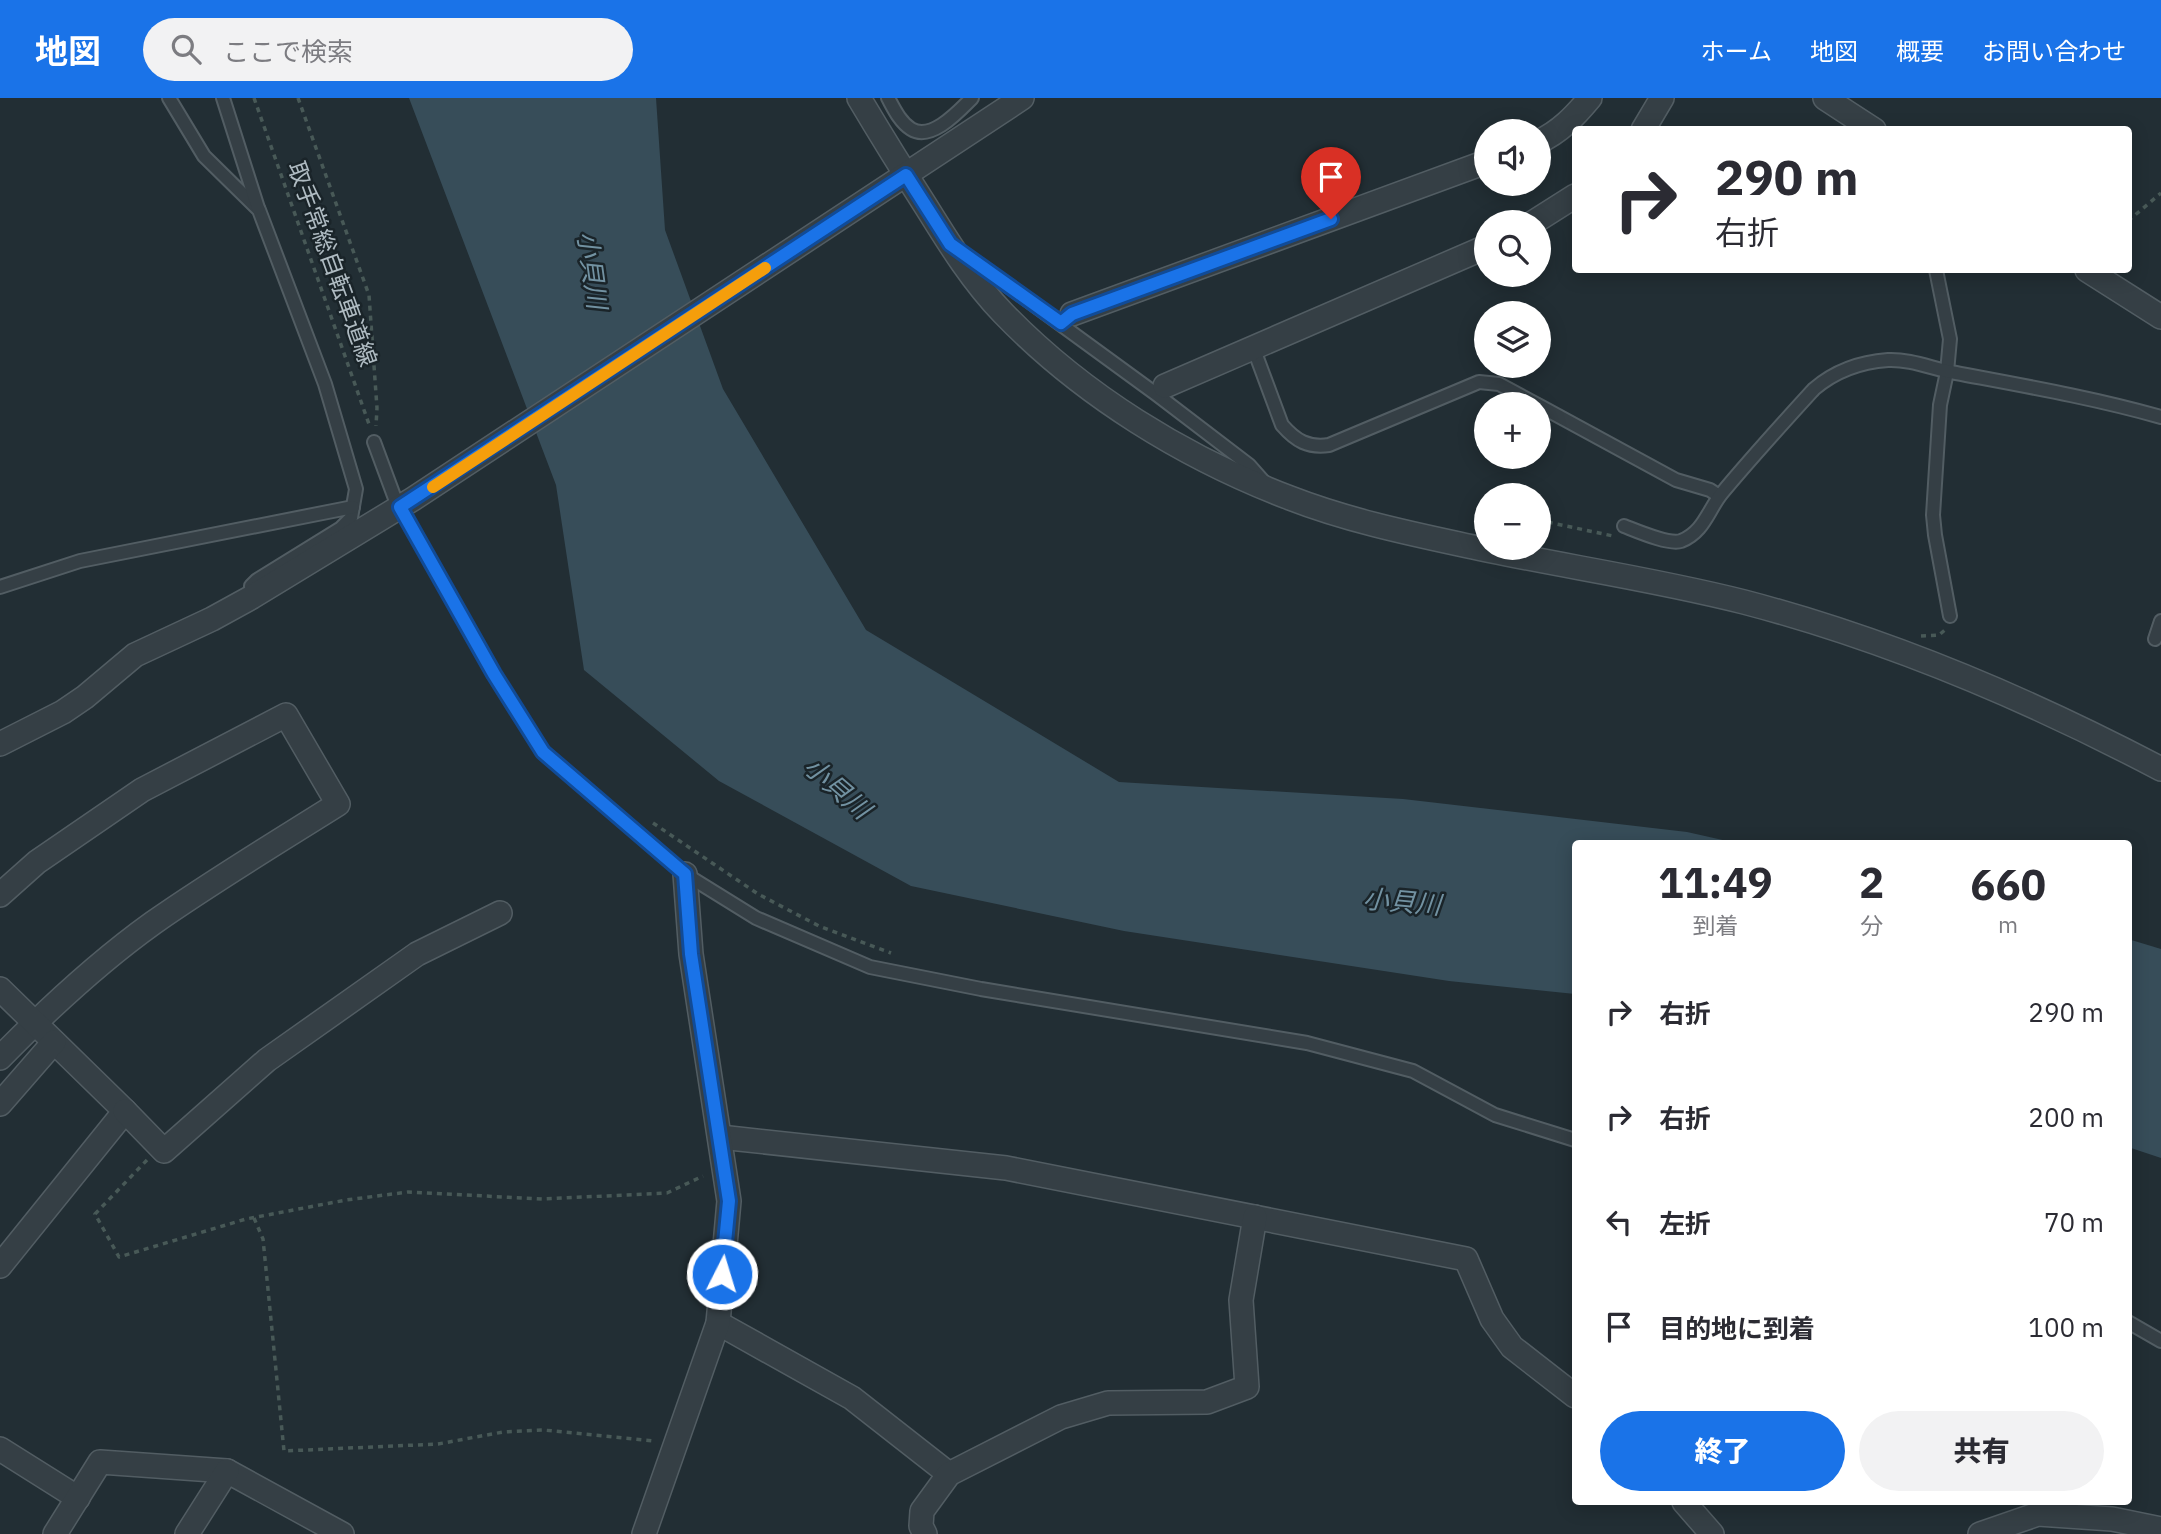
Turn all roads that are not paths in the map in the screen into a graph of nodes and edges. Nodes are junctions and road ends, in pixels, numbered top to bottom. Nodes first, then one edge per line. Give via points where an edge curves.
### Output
1 (169, 98) edge
2 (223, 98) edge
3 (859, 98) edge
4 (888, 98) edge
5 (972, 98) edge
6 (1022, 98) edge
7 (1590, 98) edge
8 (1662, 98) edge
9 (1825, 98) edge
10 (1645, 126) edge
11 (1868, 126) edge
12 (1551, 136) edge
13 (1474, 166) edge
14 (899, 180) junction
15 (1572, 198) edge
16 (259, 210) junction
17 (1551, 211) edge
18 (950, 244) junction
19 (1474, 252) edge
20 (1937, 273) edge
21 (2092, 273) edge
22 (2161, 317) edge
23 (1066, 319) junction
24 (1253, 347) junction
25 (1947, 372) junction
26 (1160, 390) junction
27 (1513, 392) edge
28 (1551, 413) edge
29 (2161, 417) edge
30 (374, 442) road end
31 (1274, 492) junction
32 (1719, 496) junction
33 (407, 503) junction
34 (353, 507) junction
35 (1625, 526) road end
36 (0, 587) edge
37 (252, 597) junction
38 (1950, 617) road end
39 (2161, 621) edge
40 (2155, 639) dead end
41 (0, 744) edge
42 (2161, 769) edge
43 (685, 874) junction
44 (0, 895) edge
45 (500, 913) dead end
46 (0, 989) edge
47 (34, 1023) junction
48 (54, 1042) junction
49 (0, 1058) edge
50 (0, 1104) edge
51 (125, 1111) junction
52 (720, 1138) junction
53 (1572, 1139) edge
54 (1255, 1217) junction
55 (0, 1266) edge
56 (718, 1323) junction
57 (2132, 1324) edge
58 (2161, 1341) edge
59 (1572, 1394) edge
60 (0, 1449) edge
61 (226, 1471) junction
62 (949, 1474) junction
63 (78, 1497) junction
64 (1687, 1505) edge
65 (2161, 1529) edge
66 (55, 1534) edge
67 (187, 1534) edge
68 (342, 1534) edge
69 (644, 1534) edge
70 (925, 1534) edge
71 (1712, 1534) edge
72 (1980, 1534) edge

1 - 16 lane via 204,156
2 - 16 lane
3 - 14 street
4 - 5 lane via 908,127 919,132 936,127
6 - 14 street
7 - 12 street
8 - 10 street
9 - 11 street
13 - 23 street
14 - 18 street
14 - 33 street
15 - 17 street
16 - 34 lane via 342,435 356,489
18 - 23 lane
18 - 31 street via 1002,312 1070,373 1198,457
19 - 24 street
20 - 25 lane via 1950,339
21 - 22 street
23 - 26 lane via 1147,390
24 - 26 street
24 - 27 lane via 1282,425 1304,444 1316,447 1479,382 1499,384
25 - 29 lane via 2113,403
25 - 32 lane via 1889,360 1853,367 1826,379
25 - 38 lane via 1940,405 1933,515
26 - 31 lane
28 - 32 lane via 1676,480
30 - 33 lane
31 - 42 street via 1346,516 1459,544 1744,602 1899,651 2040,708
32 - 35 lane via 1707,520 1680,542
33 - 37 street
33 - 43 lane via 494,674 543,752
34 - 36 lane via 80,561
34 - 37 lane via 351,518 341,528 257,580 251,586
37 - 41 street via 135,655 63,712
39 - 40 lane
43 - 52 street via 691,954
43 - 53 lane via 756,918 870,967 1307,1043 1413,1071 1494,1115
44 - 47 street via 37,862 142,790 286,715 338,804 151,925
45 - 51 street via 417,954 267,1060 164,1151
46 - 47 street
47 - 48 street
47 - 49 street
48 - 50 street
48 - 51 street
51 - 55 street
52 - 54 street via 1006,1168
52 - 56 street via 729,1201
54 - 59 street via 1466,1259 1492,1319 1512,1347
54 - 62 street via 1241,1300 1247,1387 1207,1402 1108,1403 1061,1417
56 - 62 street via 852,1398
56 - 69 street
57 - 58 lane
60 - 63 street
61 - 63 street via 100,1462
61 - 67 street
61 - 68 street
62 - 70 street via 922,1511
63 - 66 street
64 - 71 street
65 - 72 street via 2112,1519 2038,1514

